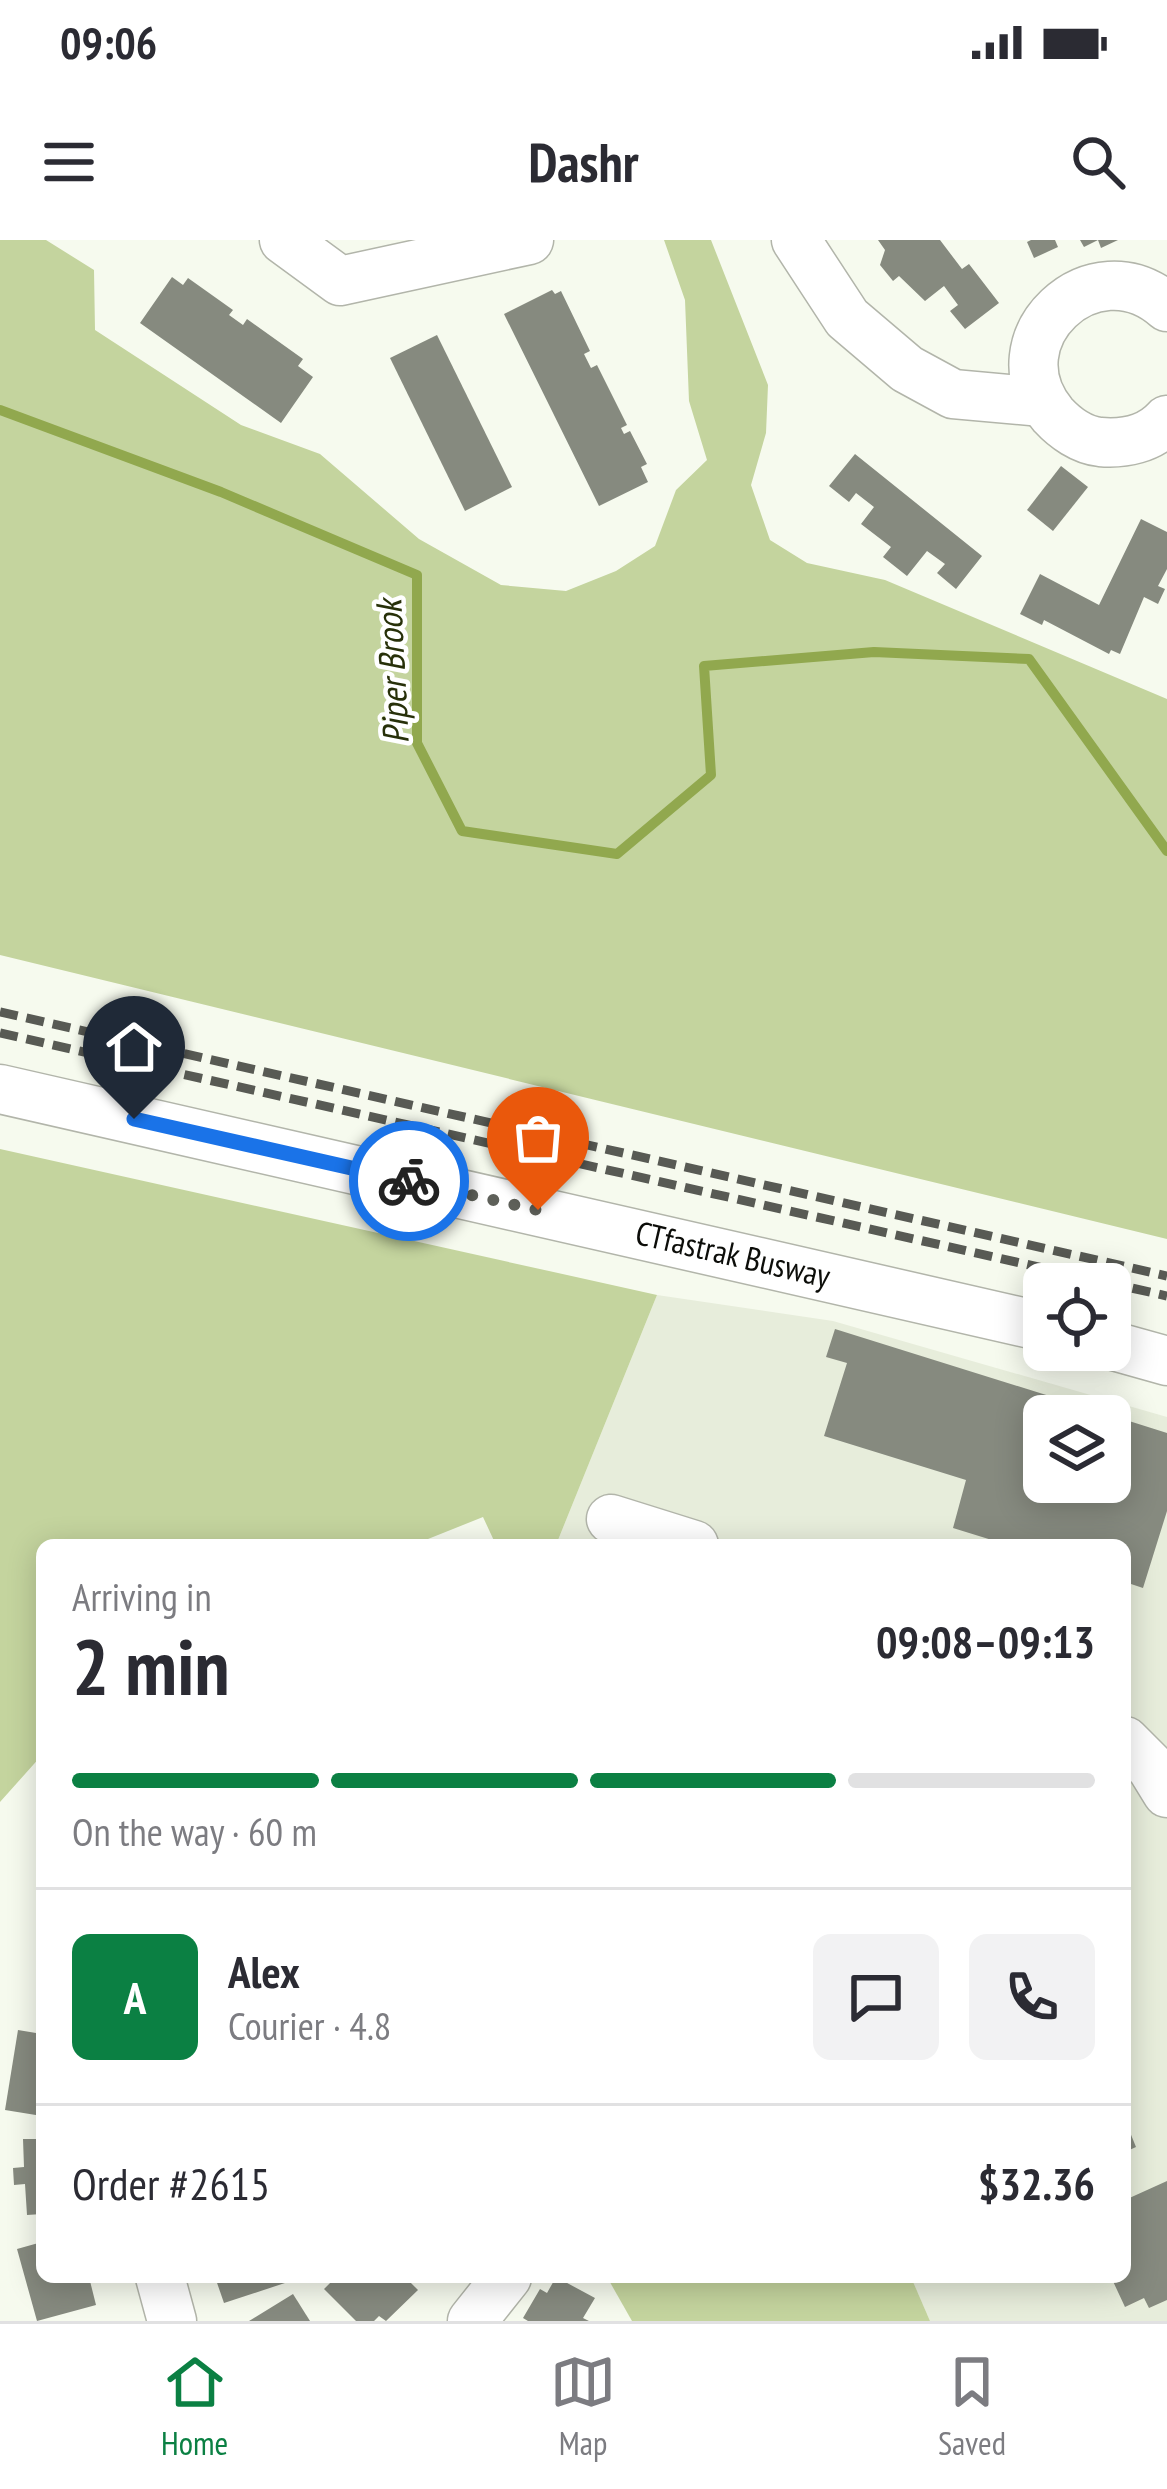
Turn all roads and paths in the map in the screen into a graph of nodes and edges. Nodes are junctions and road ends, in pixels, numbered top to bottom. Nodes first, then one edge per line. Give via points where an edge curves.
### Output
1 (284, 240) edge
2 (529, 240) edge
3 (796, 240) edge
4 (1167, 308) edge
5 (1042, 402) junction
6 (1167, 420) edge
7 (0, 1089) edge
8 (1023, 1322) edge
9 (1131, 1351) edge
10 (1167, 1361) edge
11 (610, 1519) dead end
12 (675, 1539) edge
13 (1131, 1747) edge
14 (1167, 1793) edge
15 (162, 2283) edge
16 (502, 2283) edge
17 (172, 2321) edge
18 (472, 2321) edge

1 - 2 street via 340,281
3 - 5 street via 847,318 907,369 953,394
4 - 5 street via 1132,287 1095,286 1063,302 1040,331 1033,366
5 - 6 street via 1064,428 1095,442 1128,442
7 - 8 street, CTfastrak Busway
9 - 10 street
11 - 12 street
13 - 14 street
15 - 17 street
16 - 18 street

